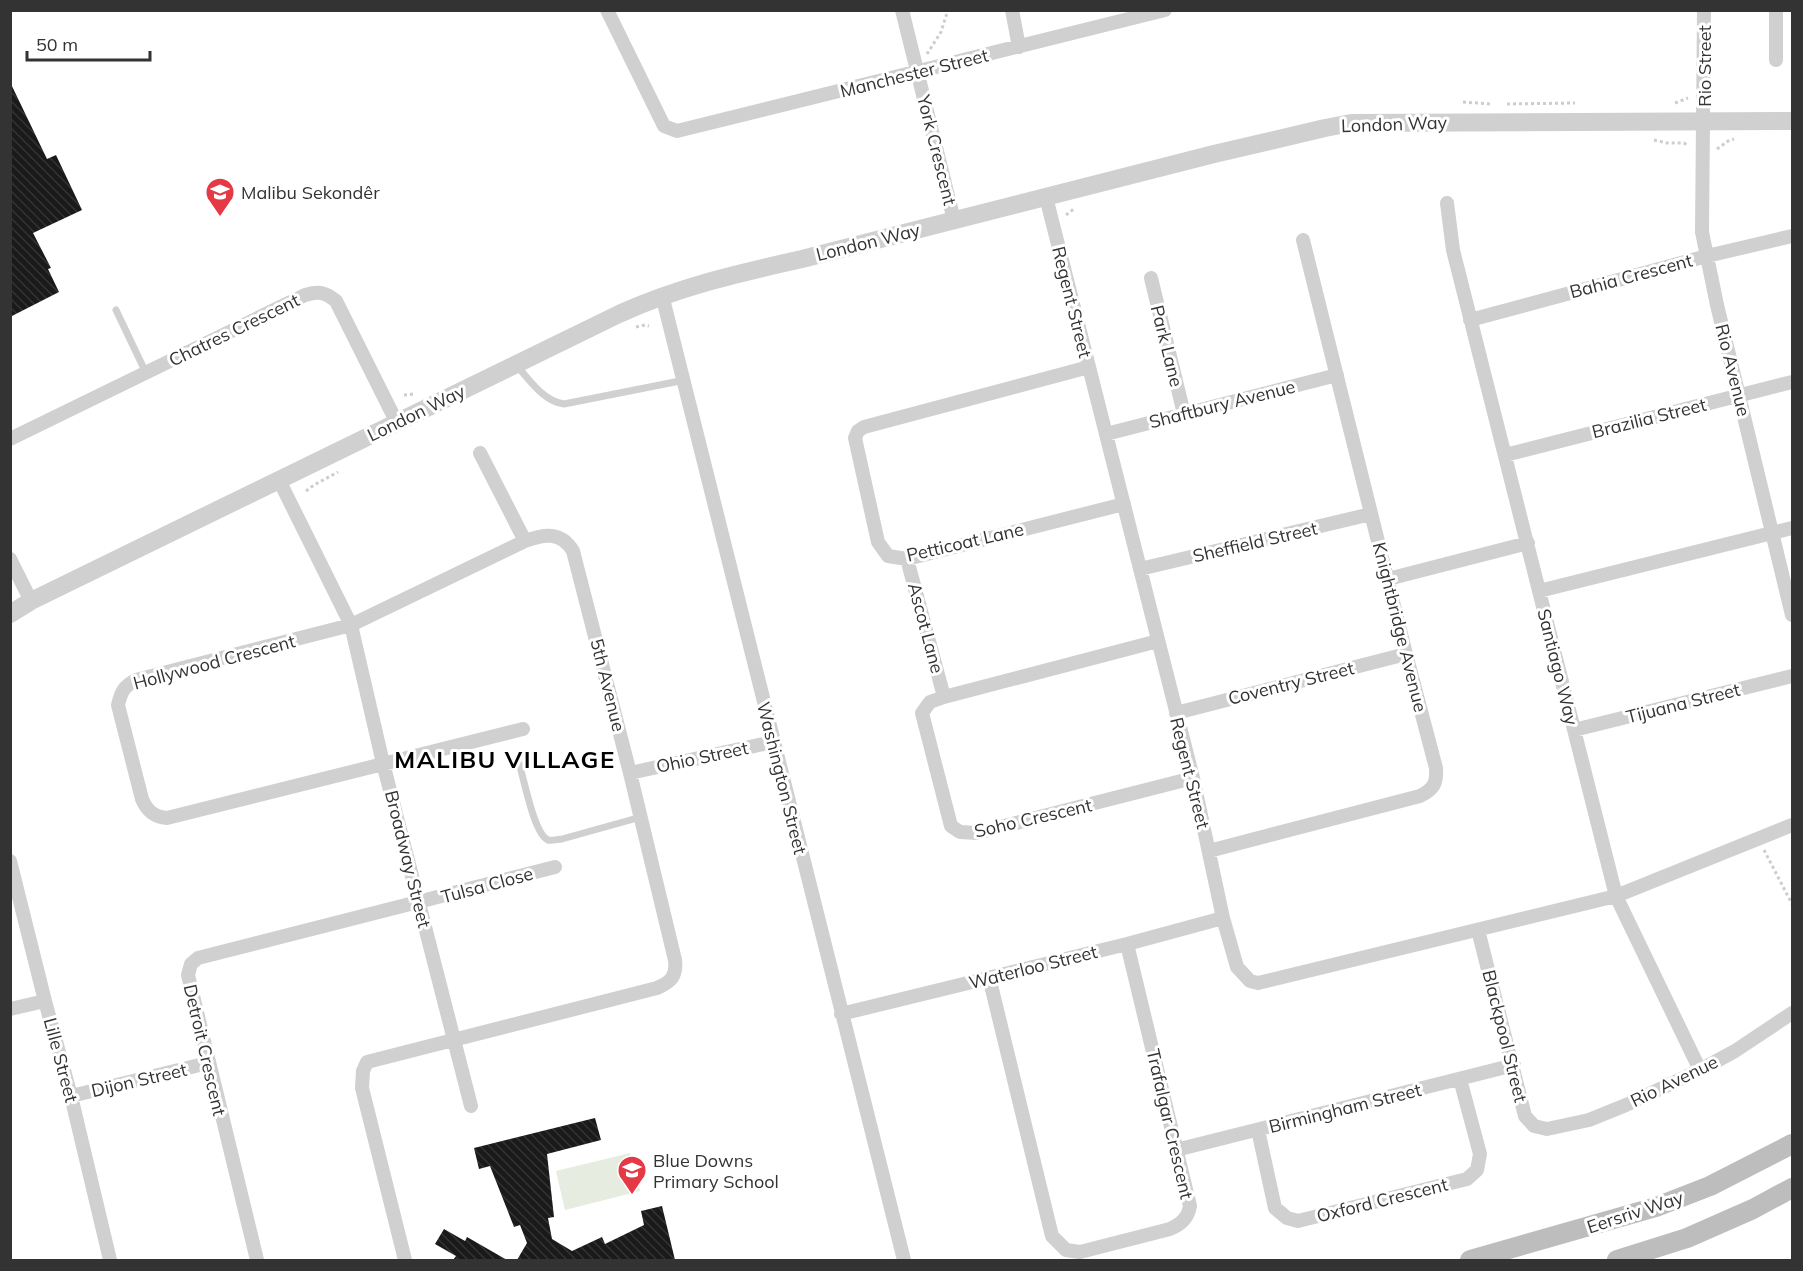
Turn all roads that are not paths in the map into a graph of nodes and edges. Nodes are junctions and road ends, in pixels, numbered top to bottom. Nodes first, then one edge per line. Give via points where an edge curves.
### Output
1 (607, 10) edge
2 (902, 10) edge
3 (1012, 10) edge
4 (1704, 10) edge
5 (1776, 10) edge
6 (1162, 11) edge
7 (1019, 47) junction
8 (1776, 60) dead end
9 (918, 71) junction
10 (1705, 122) junction
11 (1792, 122) edge
12 (1046, 197) junction
13 (1447, 203) dead end
14 (954, 220) junction
15 (1792, 236) edge
16 (1303, 240) dead end
17 (1707, 256) junction
18 (1150, 278) dead end
19 (662, 295) junction
20 (116, 310) dead end
21 (1470, 320) junction
22 (515, 365) junction
23 (1089, 367) junction
24 (146, 373) junction
25 (1337, 375) junction
26 (685, 380) junction
27 (1792, 382) edge
28 (1739, 396) junction
29 (1184, 414) junction
30 (397, 423) junction
31 (1106, 434) junction
32 (10, 439) edge
33 (480, 453) dead end
34 (1505, 454) junction
35 (279, 480) junction
36 (1124, 504) junction
37 (1371, 514) junction
38 (1792, 528) edge
39 (1772, 533) junction
40 (525, 541) junction
41 (1528, 543) junction
42 (10, 559) edge
43 (907, 559) junction
44 (1140, 569) junction
45 (1388, 579) junction
46 (1539, 591) junction
47 (32, 601) junction
48 (10, 614) edge
49 (1792, 615) edge
50 (351, 625) junction
51 (1158, 641) junction
52 (1406, 654) junction
53 (1792, 676) edge
54 (944, 697) junction
55 (1176, 712) junction
56 (523, 729) dead end
57 (1574, 730) junction
58 (773, 742) junction
59 (383, 763) junction
60 (519, 763) dead end
61 (630, 773) junction
62 (1192, 778) junction
63 (641, 817) junction
64 (1792, 825) edge
65 (1209, 851) junction
66 (10, 861) edge
67 (555, 867) dead end
68 (1616, 896) junction
69 (419, 902) junction
70 (1223, 918) junction
71 (1478, 930) junction
72 (1127, 944) junction
73 (989, 978) junction
74 (45, 1000) junction
75 (10, 1009) edge
76 (1792, 1013) edge
77 (842, 1014) junction
78 (453, 1041) junction
79 (208, 1064) junction
80 (1514, 1065) junction
81 (1700, 1070) junction
82 (1460, 1079) junction
83 (71, 1096) junction
84 (471, 1106) dead end
85 (1258, 1130) junction
86 (1547, 1130) joint
87 (1792, 1144) edge
88 (1176, 1150) junction
89 (1792, 1188) edge
90 (106, 1259) edge
91 (1481, 1259) edge
92 (257, 1260) edge
93 (405, 1260) edge
94 (904, 1260) edge
95 (1617, 1260) edge

1 - 9 street, Manchester Street via 664,126 672,130
2 - 9 street, York Crescent
3 - 7 street
4 - 10 street, Rio Street
5 - 8 street
6 - 7 street, Manchester Street
7 - 9 street, Manchester Street
9 - 14 street, York Crescent
10 - 11 street, London Way
10 - 12 street, London Way via 1352,123
10 - 17 street, Rio Avenue via 1701,218
12 - 14 street, London Way
12 - 23 street, Regent Street
13 - 21 street, Santiago Way via 1453,250
14 - 19 street, London Way
15 - 17 street, Bahia Crescent
16 - 25 street, Knightbridge Avenue
17 - 21 street, Bahia Crescent
17 - 28 street, Rio Avenue
18 - 29 street, Park Lane
19 - 22 street, London Way
19 - 26 street, Washington Street
20 - 24 lane
21 - 34 street, Santiago Way
22 - 26 lane via 545,396 564,404
22 - 30 street, London Way
23 - 31 street, Regent Street
23 - 43 street, Petticoat Lane via 858,431 855,438 878,542 888,556
24 - 30 street, Chatres Crescent via 305,295 323,292 336,301
24 - 32 street, Chatres Crescent
25 - 29 street, Shaftbury Avenue
25 - 37 street, Knightbridge Avenue
26 - 58 street, Washington Street
27 - 28 street, Brazilia Street
28 - 34 street, Brazilia Street
28 - 39 street, Rio Avenue
29 - 31 street, Shaftbury Avenue
30 - 35 street, London Way
31 - 36 street, Regent Street
33 - 40 street
34 - 41 street, Santiago Way
35 - 47 street, London Way
35 - 50 street, Broadway Street
36 - 43 street, Petticoat Lane
36 - 44 street, Regent Street
37 - 44 street, Sheffield Street
37 - 45 street, Knightbridge Avenue
38 - 39 street
39 - 46 street
39 - 49 street, Rio Avenue
40 - 50 street, 5th Avenue
40 - 61 street, 5th Avenue via 553,536 567,541 573,550
41 - 45 street
41 - 46 street, Santiago Way
42 - 47 street
43 - 54 street, Ascot Lane
44 - 51 street, Regent Street
45 - 52 street, Knightbridge Avenue
46 - 57 street, Santiago Way
47 - 48 street, London Way
50 - 59 street, Broadway Street
50 - 59 street, Hollywood Crescent via 136,680 123,689 118,705 142,799 149,812 160,818
51 - 54 street, Soho Crescent
51 - 55 street, Regent Street
52 - 55 street, Coventry Street
52 - 65 street, Knightbridge Avenue via 1436,768 1434,786 1420,796
53 - 57 street, Tijuana Street
54 - 62 street, Soho Crescent via 930,702 922,713 951,826 960,832 971,835
55 - 62 street, Regent Street
56 - 59 street
57 - 68 street, Santiago Way
58 - 61 street, Ohio Street
58 - 77 street, Washington Street
59 - 69 street, Broadway Street
60 - 63 lane via 538,829 551,841
61 - 63 street, 5th Avenue
62 - 65 street, Regent Street
63 - 78 street, 5th Avenue via 675,960 673,979 657,988
64 - 68 street, Regent Street
65 - 70 street, Regent Street
66 - 74 street, Lille Street
67 - 69 street, Tulsa Close
68 - 71 street, Regent Street
68 - 81 street, Santiago Way
69 - 78 street, Broadway Street
69 - 79 street, Detroit Crescent via 194,961 188,975
70 - 71 street, Regent Street via 1237,967 1250,981 1258,982
70 - 72 street, Waterloo Street
71 - 80 street, Blackpool Street
72 - 73 street, Waterloo Street
72 - 88 street, Trafalgar Crescent
73 - 77 street, Waterloo Street
73 - 88 street, Trafalgar Crescent via 1052,1236 1060,1247 1080,1252 1170,1229 1182,1221 1190,1206
74 - 75 street
74 - 83 street, Lille Street
76 - 81 street, Rio Avenue
77 - 94 street, Washington Street
78 - 84 street, Broadway Street
78 - 93 street via 367,1062 363,1071 362,1088
79 - 83 street, Dijon Street
79 - 92 street, Detroit Crescent
80 - 82 street, Birmingham Street
80 - 86 street, Blackpool Street via 1525,1116 1534,1126
81 - 86 street, Rio Avenue via 1589,1120
82 - 85 street, Birmingham Street
82 - 85 street, Oxford Crescent via 1480,1154 1477,1170 1467,1179 1298,1221 1275,1208
83 - 90 street, Lille Street
85 - 88 street, Birmingham Street
87 - 91 main road, Eersriv Way via 1710,1186 1656,1207
89 - 95 main road via 1687,1238

